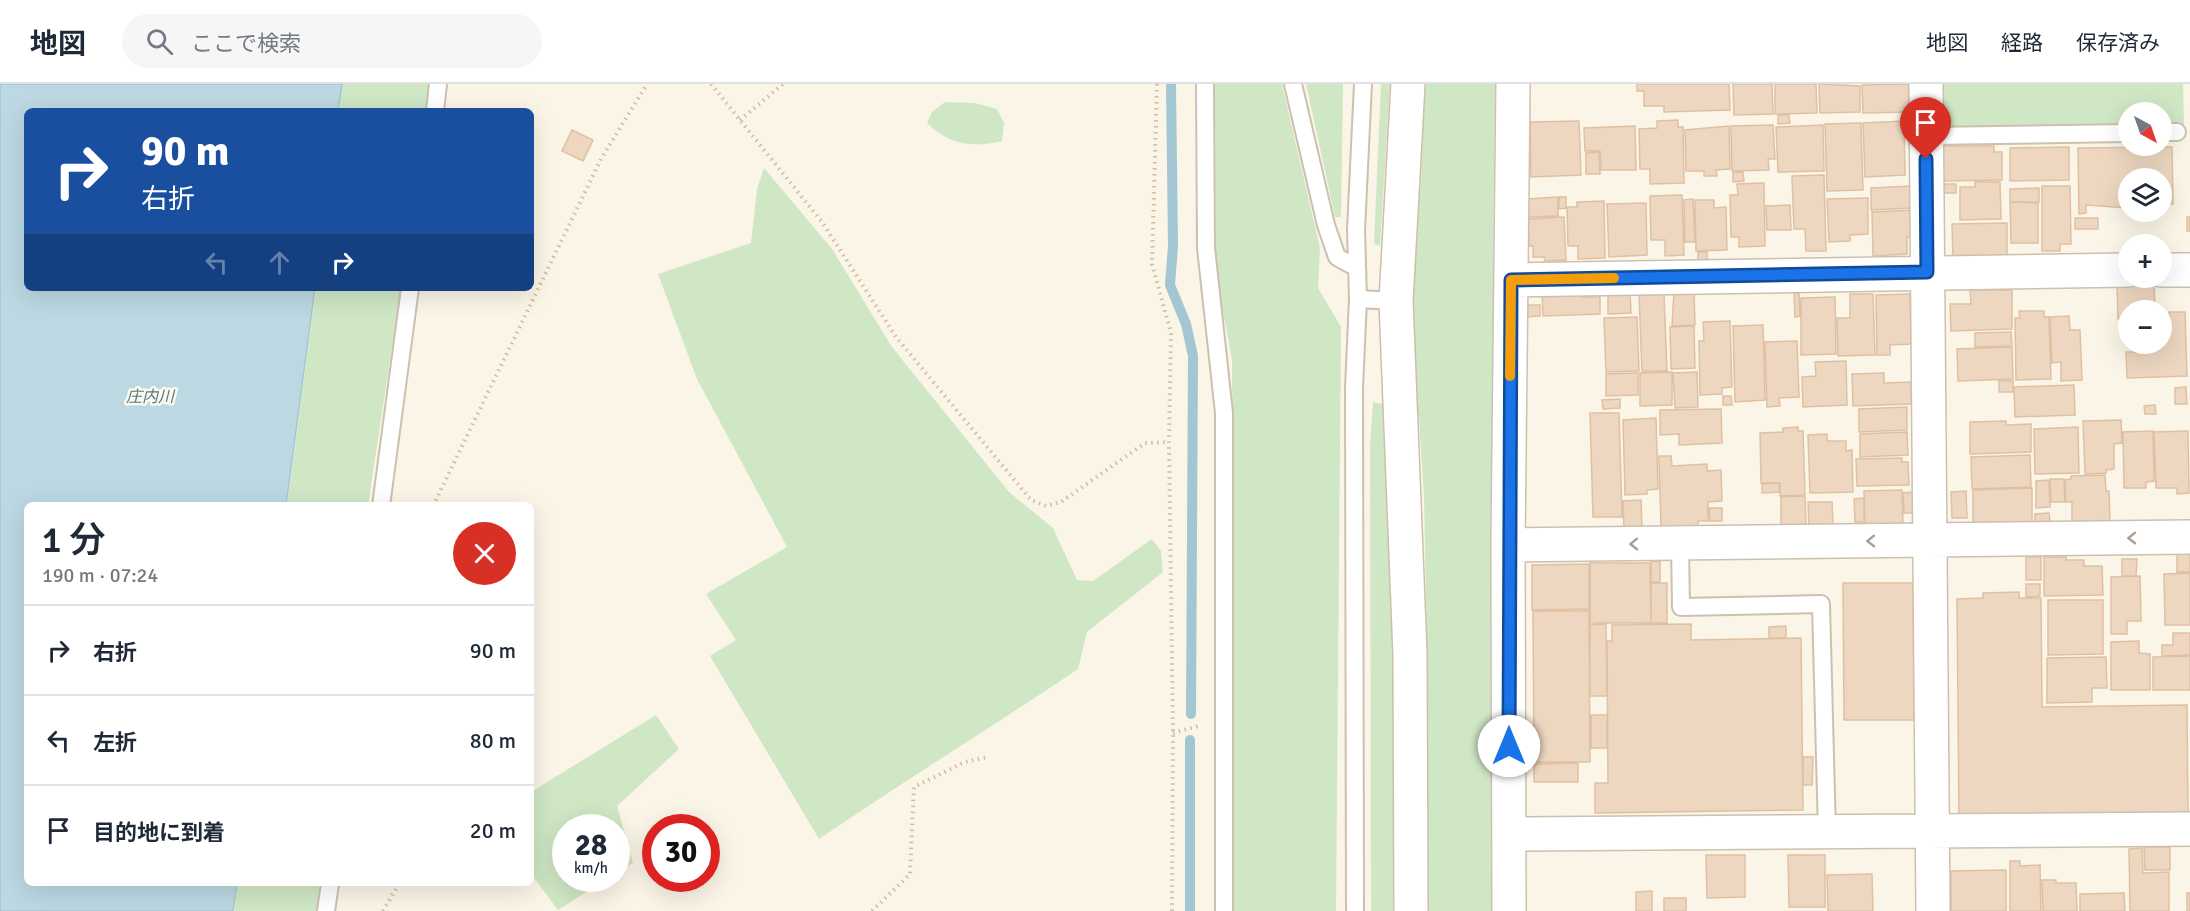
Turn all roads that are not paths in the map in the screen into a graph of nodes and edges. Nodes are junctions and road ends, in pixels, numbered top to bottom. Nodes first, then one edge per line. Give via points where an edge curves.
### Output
1 (438, 84) edge
2 (1205, 84) edge
3 (1293, 84) edge
4 (1363, 84) edge
5 (1408, 84) edge
6 (1513, 84) edge
7 (1926, 84) edge
8 (435, 108) edge
9 (2118, 133) edge
10 (1926, 136) junction
11 (1357, 268) junction
12 (2118, 270) edge
13 (2172, 270) edge
14 (2190, 270) edge
15 (1927, 272) junction
16 (1511, 280) junction
17 (410, 291) edge
18 (1358, 299) junction
19 (1396, 301) junction
20 (382, 502) edge
21 (2190, 537) edge
22 (1929, 540) junction
23 (1680, 543) junction
24 (1508, 545) junction
25 (2190, 829) edge
26 (1827, 833) junction
27 (1932, 833) junction
28 (1509, 834) junction
29 (330, 886) edge
30 (326, 911) edge
31 (1224, 911) edge
32 (1355, 911) edge
33 (1411, 911) edge
34 (1509, 911) edge
35 (1933, 911) edge

1 - 8 lane
2 - 31 lane via 1206,248 1224,413
3 - 11 lane via 1337,257
4 - 11 lane
5 - 19 street
6 - 16 street
7 - 10 street
9 - 10 lane
10 - 15 street
11 - 18 lane
12 - 15 street
13 - 14 street
15 - 16 street
15 - 22 street
16 - 24 street
17 - 20 lane
18 - 19 lane
18 - 32 lane via 1354,388
19 - 33 street via 1410,654
21 -> 22 street
22 -> 23 street
22 - 27 street
23 -> 24 street
23 - 26 lane via 1681,607 1821,604
24 - 28 street
25 - 27 street
26 - 27 street
26 - 28 street
27 - 35 street
28 - 34 street
29 - 30 lane

